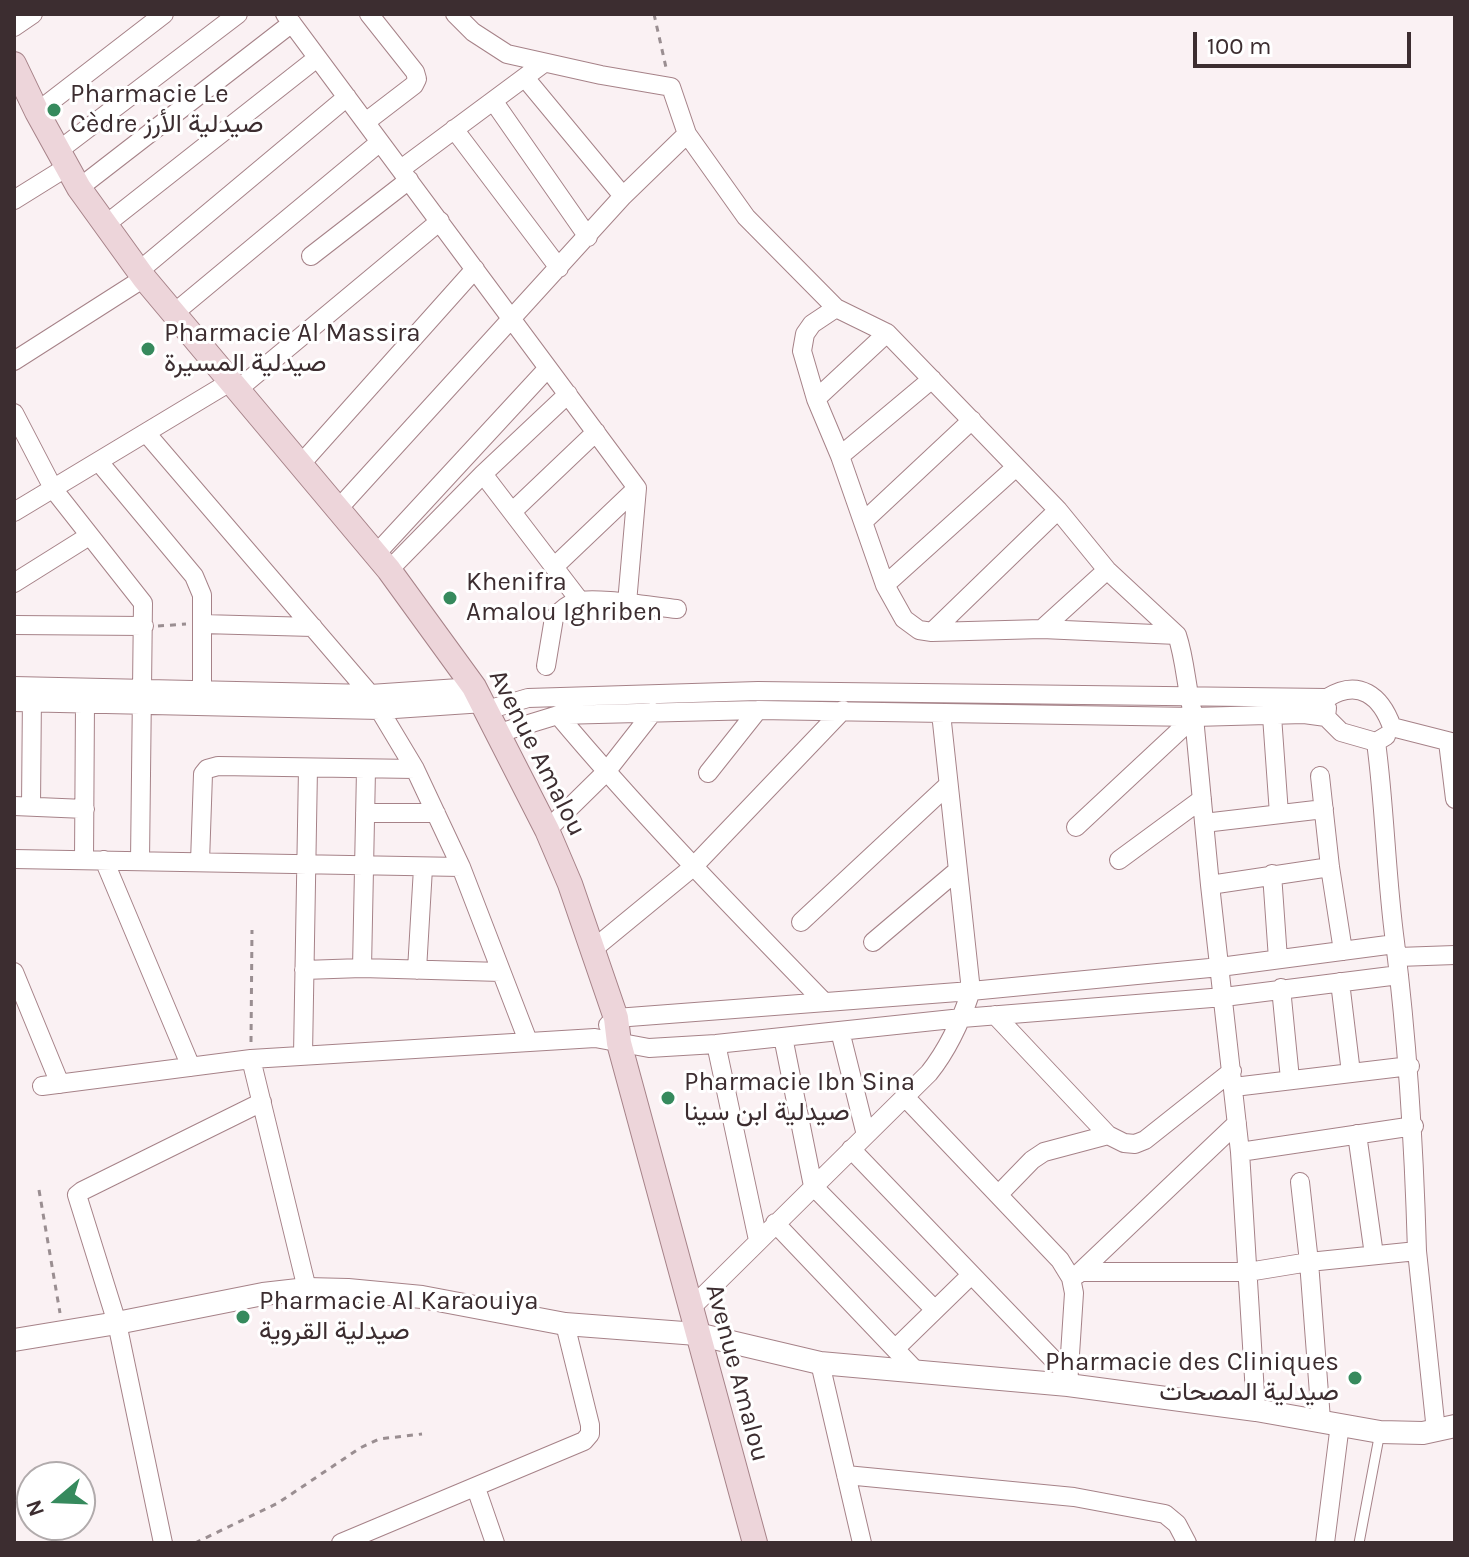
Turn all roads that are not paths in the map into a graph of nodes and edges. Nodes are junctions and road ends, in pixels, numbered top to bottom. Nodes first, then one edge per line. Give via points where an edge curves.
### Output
1 (33, 14) edge
2 (164, 14) edge
3 (238, 14) edge
4 (369, 14) edge
5 (455, 14) edge
6 (288, 19) edge
7 (14, 27) edge
8 (317, 58) junction
9 (544, 63) junction
10 (14, 64) edge
11 (526, 79) junction
12 (347, 97) junction
13 (494, 102) junction
14 (37, 112) junction
15 (367, 121) junction
16 (454, 129) junction
17 (687, 134) junction
18 (380, 142) junction
19 (68, 169) junction
20 (405, 174) junction
21 (623, 196) junction
22 (14, 200) edge
23 (440, 221) junction
24 (105, 225) junction
25 (588, 237) junction
26 (311, 256) dead end
27 (559, 268) junction
28 (475, 269) junction
29 (141, 275) junction
30 (836, 308) junction
31 (173, 314) junction
32 (511, 318) junction
33 (887, 333) junction
34 (14, 361) edge
35 (547, 369) junction
36 (932, 379) junction
37 (233, 386) junction
38 (568, 394) junction
39 (816, 399) junction
40 (14, 413) edge
41 (972, 420) junction
42 (596, 432) junction
43 (147, 434) junction
44 (19, 435) edge
45 (840, 456) junction
46 (99, 462) junction
47 (300, 465) junction
48 (1016, 467) junction
49 (483, 474) junction
50 (637, 488) junction
51 (54, 490) junction
52 (338, 509) junction
53 (1058, 510) junction
54 (513, 511) junction
55 (14, 512) edge
56 (864, 521) junction
57 (89, 536) junction
58 (383, 562) junction
59 (555, 566) junction
60 (1107, 570) junction
61 (14, 583) edge
62 (885, 585) junction
63 (580, 601) junction
64 (627, 603) junction
65 (677, 609) dead end
66 (202, 624) junction
67 (14, 625) edge
68 (144, 626) junction
69 (313, 627) junction
70 (1042, 629) junction
71 (932, 632) junction
72 (1177, 635) junction
73 (546, 666) dead end
74 (202, 691) junction
75 (23, 694) edge
76 (141, 697) junction
77 (1188, 697) junction
78 (1327, 698) junction
79 (482, 700) junction
80 (375, 702) junction
81 (85, 703) junction
82 (758, 710) junction
83 (843, 710) junction
84 (653, 712) junction
85 (941, 713) junction
86 (558, 715) junction
87 (1272, 716) junction
88 (1194, 717) junction
89 (1326, 717) junction
90 (1392, 727) junction
91 (499, 733) junction
92 (1376, 742) junction
93 (1452, 743) edge
94 (308, 768) junction
95 (415, 769) junction
96 (366, 770) junction
97 (606, 772) junction
98 (708, 773) dead end
99 (1320, 776) dead end
100 (948, 785) junction
101 (1202, 799) junction
102 (1455, 799) edge
103 (22, 806) edge
104 (85, 809) junction
105 (1324, 809) junction
106 (365, 813) junction
107 (436, 813) junction
108 (1279, 814) junction
109 (1204, 823) junction
110 (1076, 827) dead end
111 (547, 830) junction
112 (14, 859) edge
113 (84, 860) junction
114 (104, 860) junction
115 (1119, 860) dead end
116 (140, 861) junction
117 (200, 862) junction
118 (306, 865) junction
119 (362, 865) junction
120 (461, 867) junction
121 (693, 867) junction
122 (1330, 867) junction
123 (423, 868) junction
124 (958, 870) junction
125 (1272, 874) junction
126 (1210, 885) junction
127 (801, 922) dead end
128 (873, 942) dead end
129 (592, 950) junction
130 (1343, 951) junction
131 (1455, 955) edge
132 (1278, 959) junction
133 (1397, 959) junction
134 (1220, 967) junction
135 (362, 968) junction
136 (304, 970) junction
137 (417, 970) junction
138 (14, 972) edge
139 (501, 972) junction
140 (1340, 982) junction
141 (1281, 988) junction
142 (971, 991) junction
143 (1224, 997) junction
144 (824, 1002) junction
145 (995, 1015) junction
146 (616, 1018) junction
147 (962, 1018) junction
148 (840, 1031) junction
149 (783, 1037) junction
150 (607, 1040) junction
151 (528, 1041) junction
152 (716, 1044) junction
153 (303, 1055) junction
154 (251, 1059) junction
155 (1410, 1066) junction
156 (191, 1067) junction
157 (1351, 1073) junction
158 (1233, 1079) junction
159 (1290, 1079) junction
160 (905, 1097) junction
161 (262, 1102) junction
162 (1237, 1123) junction
163 (1414, 1126) junction
164 (1357, 1134) junction
165 (866, 1135) junction
166 (1108, 1135) junction
167 (851, 1149) junction
168 (1240, 1152) junction
169 (1300, 1182) dead end
170 (813, 1186) junction
171 (999, 1194) junction
172 (775, 1223) junction
173 (758, 1240) junction
174 (1417, 1251) junction
175 (1374, 1255) junction
176 (1309, 1262) junction
177 (1248, 1272) junction
178 (971, 1275) junction
179 (1076, 1275) junction
180 (307, 1289) junction
181 (690, 1309) junction
182 (935, 1310) junction
183 (117, 1323) junction
184 (565, 1324) junction
185 (697, 1334) junction
186 (14, 1340) edge
187 (895, 1349) junction
188 (820, 1363) junction
189 (916, 1371) junction
190 (1069, 1380) junction
191 (1256, 1410) junction
192 (1331, 1422) junction
193 (1445, 1429) edge
194 (1380, 1432) junction
195 (846, 1475) junction
196 (476, 1488) junction
197 (163, 1543) edge
198 (341, 1543) edge
199 (495, 1543) edge
200 (755, 1543) edge
201 (862, 1543) edge
202 (1187, 1543) edge
203 (1325, 1543) edge
204 (1359, 1543) edge

1 - 7 street
2 - 14 street
3 - 19 street
4 - 15 street via 417,79
5 - 9 street via 507,54
6 - 8 street
6 - 19 street
8 - 12 street
8 - 24 street
9 - 11 street
9 - 17 street via 671,87
10 - 14 main road, Avenue Amalou
11 - 13 street
11 - 21 street
12 - 15 street
12 - 29 street
13 - 16 street
13 - 25 street
14 - 19 main road, Avenue Amalou
15 - 18 street
16 - 20 street
16 - 27 street
17 - 21 street
17 - 30 street via 746,217
18 - 20 street
18 - 31 street
19 - 22 street
19 - 24 main road, Avenue Amalou
20 - 23 street
20 - 26 street
21 - 25 street
23 - 28 street
23 - 37 street
24 - 29 main road, Avenue Amalou
25 - 27 street
27 - 32 street
28 - 32 street
28 - 47 street
29 - 31 main road, Avenue Amalou
29 - 34 street
30 - 33 street
30 - 39 street via 812,324 802,344
31 - 37 main road, Avenue Amalou
32 - 35 street
32 - 52 street
33 - 36 street
33 - 39 street
35 - 38 street
35 - 58 street
36 - 41 street
36 - 45 street
37 - 43 street
37 - 47 main road, Avenue Amalou
38 - 42 street
38 - 49 street
39 - 45 street
40 - 44 street
41 - 48 street
41 - 56 street
42 - 50 street
42 - 54 street
43 - 46 street
43 - 69 street
44 - 51 street
45 - 56 street
46 - 51 street
46 - 66 street via 194,576 202,595
47 - 52 main road, Avenue Amalou
48 - 53 street
48 - 62 street
49 - 54 street
49 - 58 street
50 - 59 street
50 - 64 street
51 - 55 street
51 - 57 street
52 - 58 main road, Avenue Amalou
53 - 60 street
53 - 71 street
54 - 59 street
56 - 62 street
57 - 61 street
57 - 68 street via 141,598
58 - 79 main road, Avenue Amalou
59 - 63 street
60 - 70 street
60 - 72 street
62 - 71 street via 904,619
63 - 64 street
63 - 73 street via 554,618
64 - 65 street
66 - 69 street
66 - 74 street
67 - 68 street
68 - 76 street
69 - 80 street
70 - 71 street
70 - 72 street
72 - 77 street
74 - 76 street
74 - 80 street
75 - 76 street
75 - 81 street
75 - 103 street
76 - 80 street
76 - 81 street
76 - 116 street
77 - 78 street
77 - 79 street via 758,691
77 - 88 street
78 - 89 street
78 - 90 street via 1358,689 1383,705
79 - 80 street
79 - 91 main road, Avenue Amalou
80 - 95 street
81 - 104 street
82 - 83 street
82 - 84 street
82 - 98 street
83 - 85 street
83 - 121 street
84 - 86 street
84 - 97 street
85 - 88 street
85 - 100 street
86 - 91 street
86 - 97 street
87 - 88 street
87 - 89 street
87 - 108 street
88 - 101 street
88 - 110 street
89 - 92 street via 1341,732
90 - 92 street
90 - 93 street
91 - 111 main road, Avenue Amalou
92 - 133 street
93 - 102 street
94 - 96 street
94 - 117 street via 207,769
94 - 118 street
95 - 96 street
95 - 107 street
96 - 106 street
97 - 111 street
97 - 121 street
99 - 105 street
100 - 124 street
100 - 127 street
101 - 109 street
101 - 115 street
103 - 104 street
104 - 113 street
105 - 108 street
105 - 122 street
106 - 107 street
106 - 119 street
107 - 120 street
108 - 109 street
109 - 126 street
111 - 129 main road, Avenue Amalou
112 - 113 street
113 - 114 street
114 - 116 street
114 - 156 street
116 - 117 street
117 - 118 street
118 - 119 street
118 - 136 street
119 - 123 street
119 - 135 street
120 - 123 street
120 - 139 street
121 - 129 street
121 - 144 street
122 - 125 street
122 - 130 street
123 - 137 street
124 - 128 street
124 - 142 street
125 - 126 street
125 - 132 street
126 - 134 street
129 - 146 main road, Avenue Amalou
130 - 132 street
130 - 133 street
131 - 133 street
132 - 134 street
133 - 140 street
133 - 155 street
134 - 142 street
134 - 143 street
135 - 136 street
135 - 137 street
136 - 153 street
137 - 139 street
138 - 156 street via 51,1085
139 - 151 street
140 - 141 street
140 - 157 street
141 - 143 street
141 - 159 street
142 - 144 street
142 - 147 street
143 - 145 street
143 - 158 street
144 - 146 street
145 - 147 street
145 - 166 street
146 - 150 main road, Avenue Amalou
147 - 148 street
147 - 160 street via 943,1056
148 - 149 street
148 - 165 street
149 - 152 street
149 - 170 street
150 - 151 street
150 - 152 street via 649,1048
150 - 181 main road, Avenue Amalou
151 - 153 street
152 - 173 street
153 - 154 street
154 - 156 street
154 - 161 street
155 - 157 street
155 - 163 street
157 - 159 street
158 - 159 street
158 - 162 street
158 - 166 street via 1145,1140 1124,1143
160 - 165 street
160 - 171 street
161 - 180 street
161 - 183 street via 77,1195
162 - 168 street
162 - 179 street
163 - 164 street
163 - 174 street
164 - 168 street
164 - 175 street
165 - 167 street
166 - 171 street via 1044,1152
167 - 170 street
167 - 178 street
168 - 177 street
169 - 176 street
170 - 172 street
170 - 182 street
171 - 179 street
172 - 173 street
172 - 187 street
173 - 181 street
174 - 175 street
174 - 193 street
175 - 176 street
176 - 177 street
176 - 192 street
177 - 179 street
177 - 191 street
178 - 182 street
178 - 190 street
179 - 190 street
180 - 183 street
180 - 184 street via 422,1297
181 - 185 main road, Avenue Amalou
182 - 187 street
183 - 186 street
183 - 197 street
184 - 185 street
184 - 196 street via 590,1434
185 - 188 street
185 - 200 main road, Avenue Amalou
187 - 189 street
188 - 189 street
188 - 195 street
189 - 190 street
190 - 191 street
191 - 192 street
192 - 194 street
192 - 203 street
193 - 194 street
194 - 204 lane
195 - 201 street
195 - 202 street via 1074,1497 1165,1514
196 - 198 street
196 - 199 street

